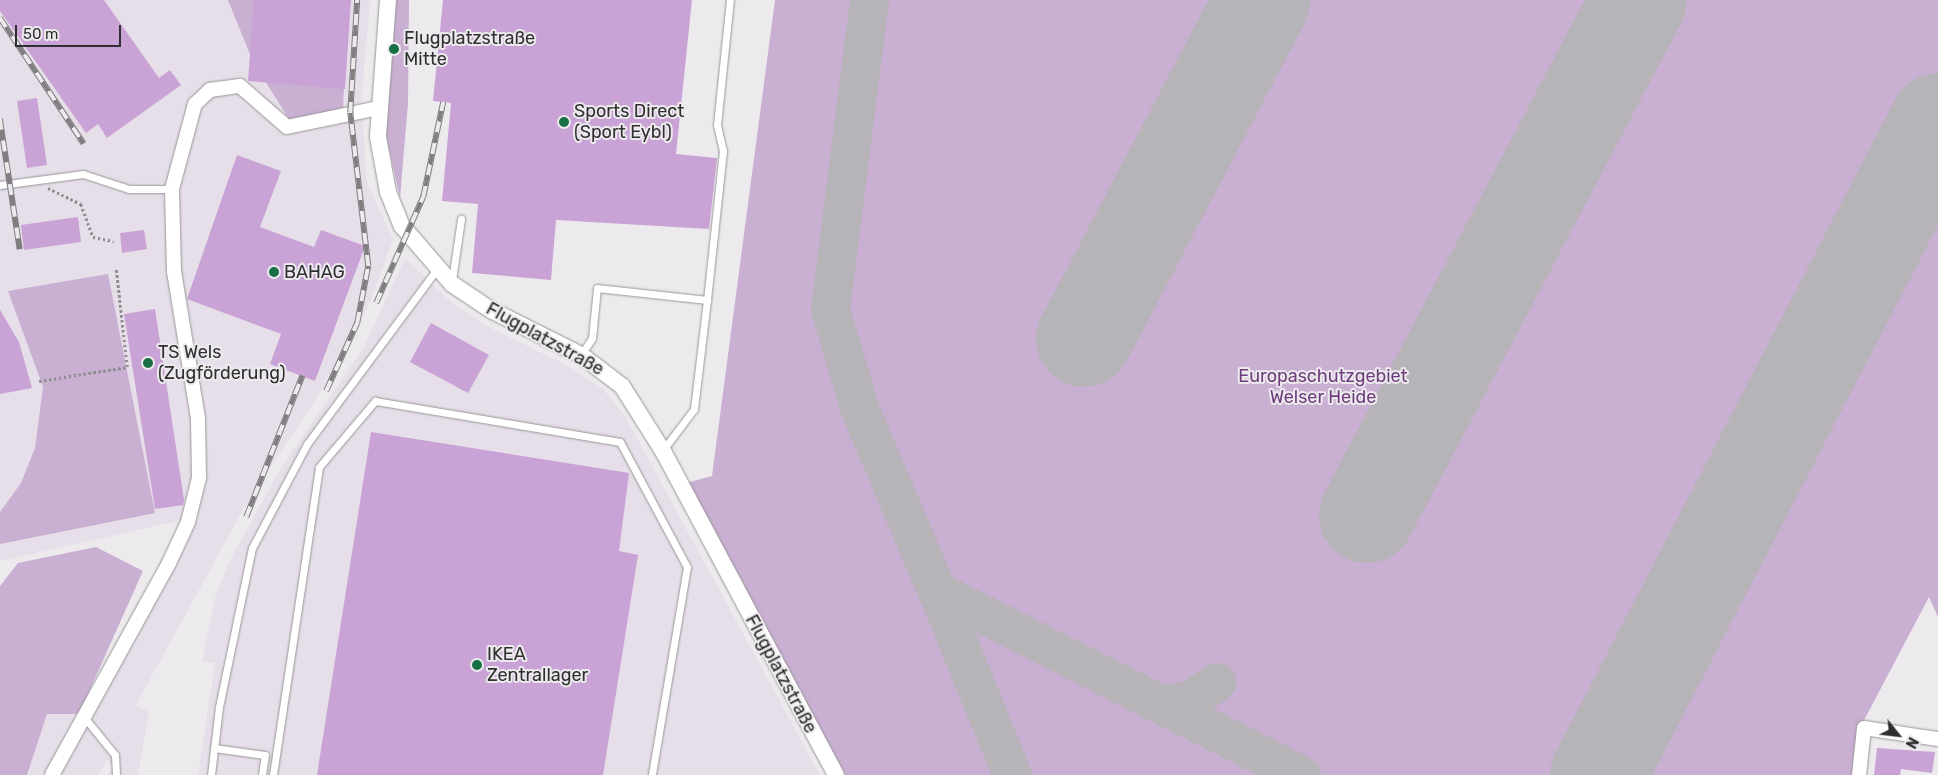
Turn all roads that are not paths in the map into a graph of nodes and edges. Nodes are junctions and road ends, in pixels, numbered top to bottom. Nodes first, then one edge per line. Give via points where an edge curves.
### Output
1 (388, 0) edge
2 (730, 0) edge
3 (379, 108) junction
4 (0, 185) edge
5 (172, 189) junction
6 (461, 219) dead end
7 (436, 270) junction
8 (452, 284) junction
9 (707, 300) junction
10 (581, 355) junction
11 (662, 451) junction
12 (83, 717) junction
13 (1938, 739) edge
14 (214, 748) junction
15 (52, 775) edge
16 (116, 775) edge
17 (211, 775) edge
18 (262, 775) edge
19 (273, 775) edge
20 (652, 775) edge
21 (836, 775) edge
22 (1859, 775) edge

1 - 3 street, Flugplatzstraße
2 - 9 lane via 717,125 723,151
3 - 5 street via 287,127 240,86 210,90 195,104
3 - 7 street, Flugplatzstraße via 381,165 388,192 402,226
4 - 5 lane via 83,174 129,189
5 - 12 street via 174,272 198,418 199,478 188,522 170,563
6 - 8 lane
7 - 8 street, Flugplatzstraße
7 - 14 lane via 307,444 252,548
8 - 10 street, Flugplatzstraße via 491,310
9 - 10 lane via 597,288 592,338
9 - 11 lane via 694,409
10 - 11 street, Flugplatzstraße via 622,386
11 - 21 street, Flugplatzstraße
12 - 15 street
12 - 16 lane via 116,754
13 - 22 street via 1864,728
14 - 17 lane
14 - 18 lane via 265,755
19 - 20 lane via 319,467 375,401 620,442 687,567

